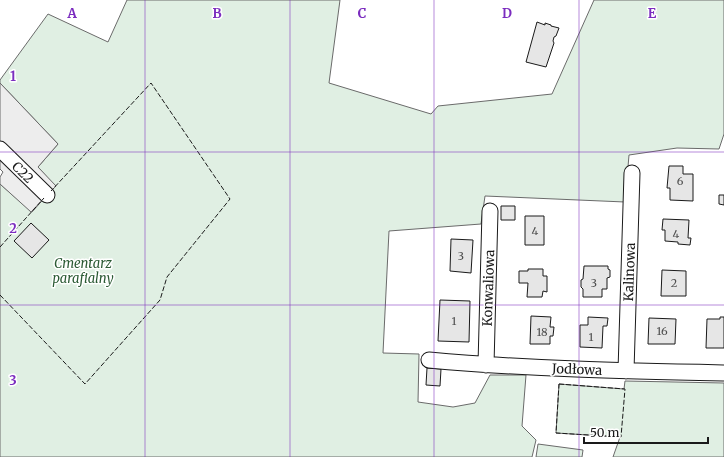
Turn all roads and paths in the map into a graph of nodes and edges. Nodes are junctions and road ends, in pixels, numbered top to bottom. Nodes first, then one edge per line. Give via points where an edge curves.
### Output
1 (0, 149) edge
2 (632, 173) dead end
3 (47, 195) dead end
4 (490, 211) dead end
5 (429, 360) dead end
6 (486, 365) junction
7 (626, 371) junction
8 (724, 373) edge

1 - 3 street, C22
2 - 7 street, Kalinowa
4 - 6 street, Konwaliowa
5 - 6 street, Jodłowa
6 - 7 street, Jodłowa
7 - 8 street, Jodłowa

